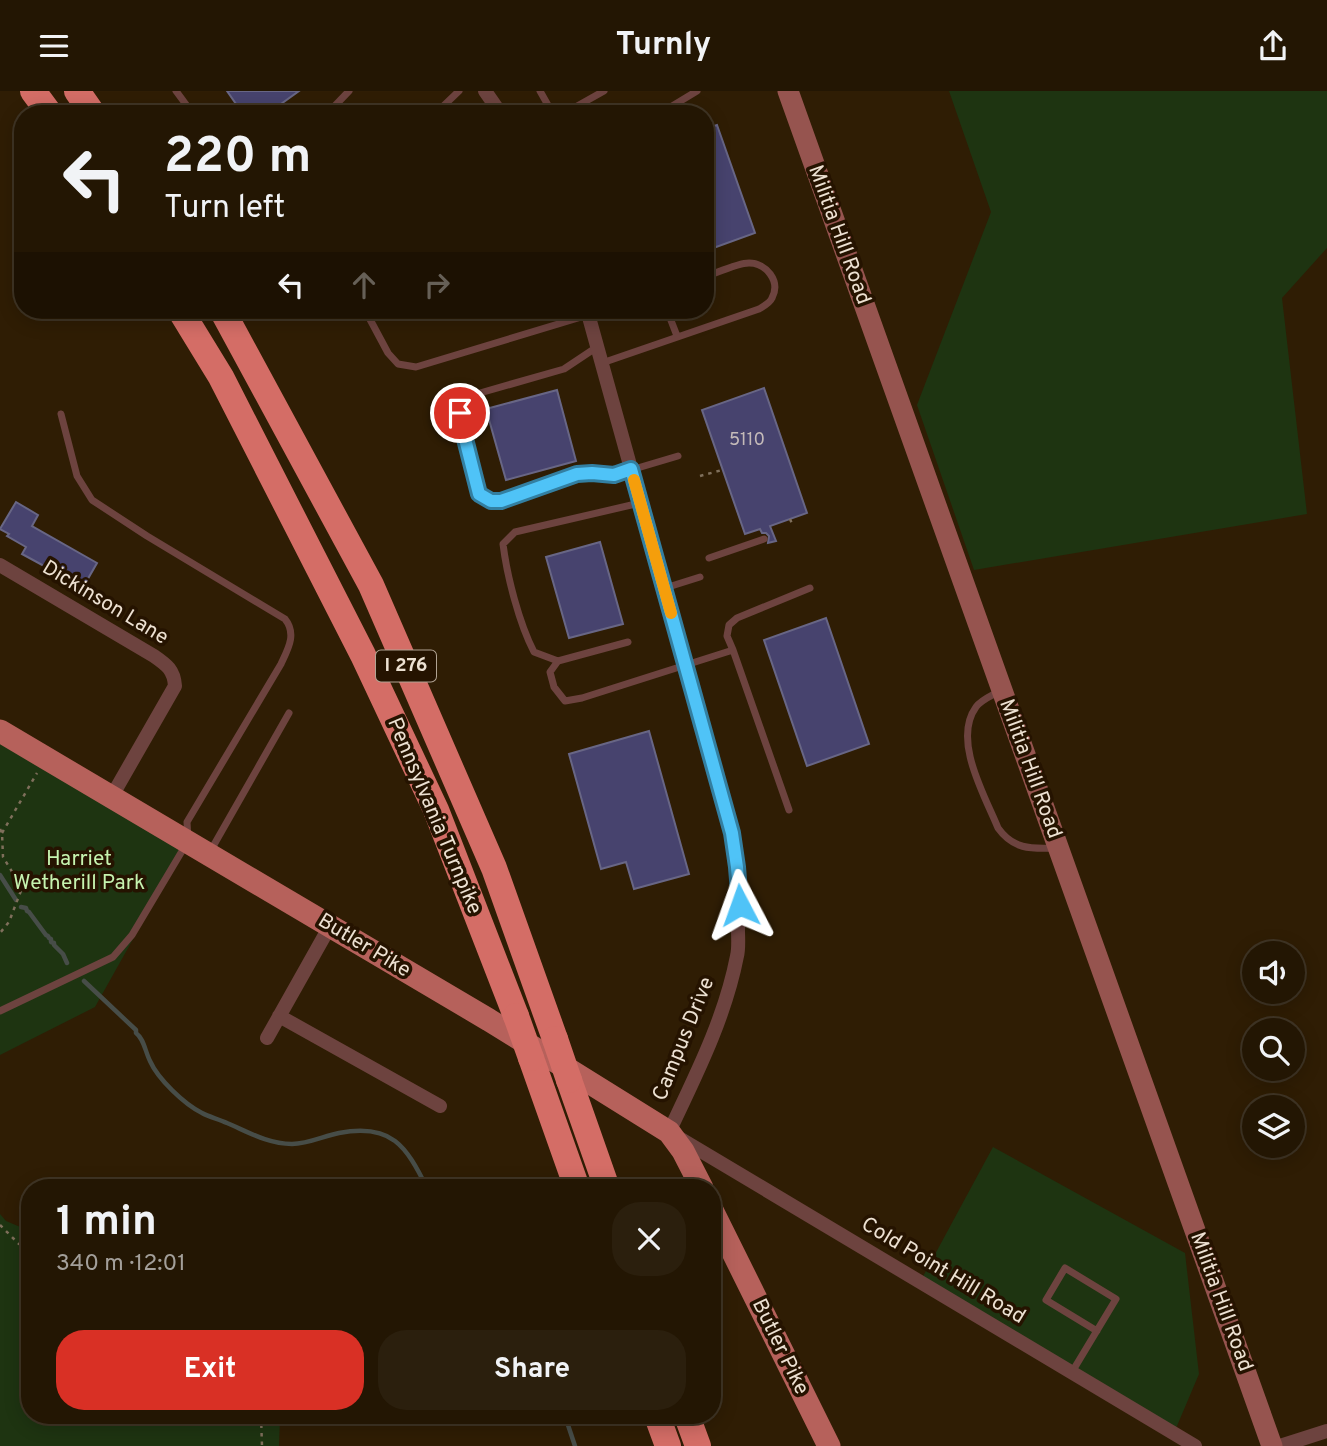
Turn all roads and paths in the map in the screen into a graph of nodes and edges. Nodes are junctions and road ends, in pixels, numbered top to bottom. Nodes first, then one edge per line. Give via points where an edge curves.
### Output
1 (349, 91) edge
2 (459, 91) edge
3 (604, 91) edge
4 (697, 91) edge
5 (788, 91) edge
6 (336, 105) edge
7 (444, 105) edge
8 (579, 105) edge
9 (674, 105) edge
10 (714, 274) edge
11 (186, 319) edge
12 (227, 319) edge
13 (370, 319) edge
14 (565, 319) edge
15 (589, 319) edge
16 (670, 319) edge
17 (677, 336) junction
18 (597, 347) junction
19 (601, 363) junction
20 (61, 414) dead end
21 (678, 456) dead end
22 (631, 469) junction
23 (722, 470) dead end
24 (700, 476) dead end
25 (640, 503) junction
26 (790, 519) dead end
27 (793, 526) dead end
28 (764, 539) dead end
29 (709, 558) dead end
30 (0, 565) edge
31 (700, 577) dead end
32 (810, 588) dead end
33 (664, 589) junction
34 (628, 642) dead end
35 (733, 650) junction
36 (558, 661) junction
37 (685, 664) junction
38 (1002, 690) junction
39 (289, 713) dead end
40 (0, 731) edge
41 (46, 758) junction
42 (111, 796) junction
43 (789, 810) dead end
44 (0, 829) edge
45 (2, 833) junction
46 (188, 841) junction
47 (1058, 848) junction
48 (209, 854) junction
49 (331, 926) junction
50 (0, 933) edge
51 (0, 1011) edge
52 (279, 1016) junction
53 (267, 1038) dead end
54 (440, 1106) dead end
55 (669, 1132) junction
56 (574, 1179) edge
57 (604, 1179) edge
58 (697, 1179) edge
59 (0, 1225) edge
60 (721, 1228) edge
61 (21, 1245) edge
62 (1097, 1331) junction
63 (1072, 1372) junction
64 (261, 1424) edge
65 (660, 1424) edge
66 (690, 1424) edge
67 (1327, 1431) edge
68 (262, 1446) edge
69 (668, 1446) edge
70 (698, 1446) edge
71 (829, 1446) edge
72 (1195, 1446) edge
73 (1272, 1446) edge
74 (1280, 1446) edge

1 - 6 lane
2 - 7 lane
3 - 8 lane
4 - 9 lane
5 - 38 street, Militia Hill Road
10 - 17 lane via 747,263 762,265 775,287 772,300 759,309
11 - 56 highway, Pennsylvania Turnpike / I 276, bridge via 221,377 363,655 436,810
12 - 57 highway, Pennsylvania Turnpike / I 276, bridge via 371,585 495,868
13 - 14 lane via 387,353 398,364 416,367
15 - 18 street, Campus Drive
16 - 17 lane
17 - 19 lane
18 - 19 street, Campus Drive
18 - 22 lane via 564,369 473,395 463,402 462,427 479,494 501,501 577,474 614,475
19 - 22 street, Campus Drive
20 - 46 lane via 77,476 92,500 290,624 290,646 187,822
21 - 22 lane
22 - 25 street, Campus Drive
23 - 24 path
25 - 33 street, Campus Drive
25 - 36 lane via 515,532 503,544 525,634 534,652
26 - 27 path
28 - 29 lane
30 - 42 street, Dickinson Lane via 154,656 174,676 175,686
31 - 33 lane
32 - 35 lane via 737,618 729,625 727,636
33 - 37 street, Campus Drive
34 - 36 lane
35 - 37 lane
35 - 43 lane
36 - 37 lane via 550,672 565,701
37 - 55 street, Campus Drive via 732,833 740,905 737,954 723,1011
38 - 47 street, Militia Hill Road
38 - 47 lane via 978,704 972,715 967,737 971,761 1004,837 1024,847
39 - 48 lane
40 - 41 main road, Butler Pike
41 - 42 main road, Butler Pike
41 - 45 path
42 - 46 main road, Butler Pike
44 - 45 path
45 - 50 path via 3,857 22,888
46 - 48 main road, Butler Pike
46 - 51 lane via 132,935 113,957
47 - 73 street, Militia Hill Road
48 - 49 main road, Butler Pike
49 - 52 street
49 - 55 main road, Butler Pike
52 - 53 street
52 - 54 street
55 - 58 main road, Butler Pike
55 - 63 street, Cold Point Hill Road
59 - 61 path
60 - 71 main road, Butler Pike
62 - 62 lane via 1116,1299 1065,1268 1046,1300
62 - 63 lane
63 - 72 street, Cold Point Hill Road
64 - 68 path
65 - 69 highway
66 - 70 highway
67 - 74 street

